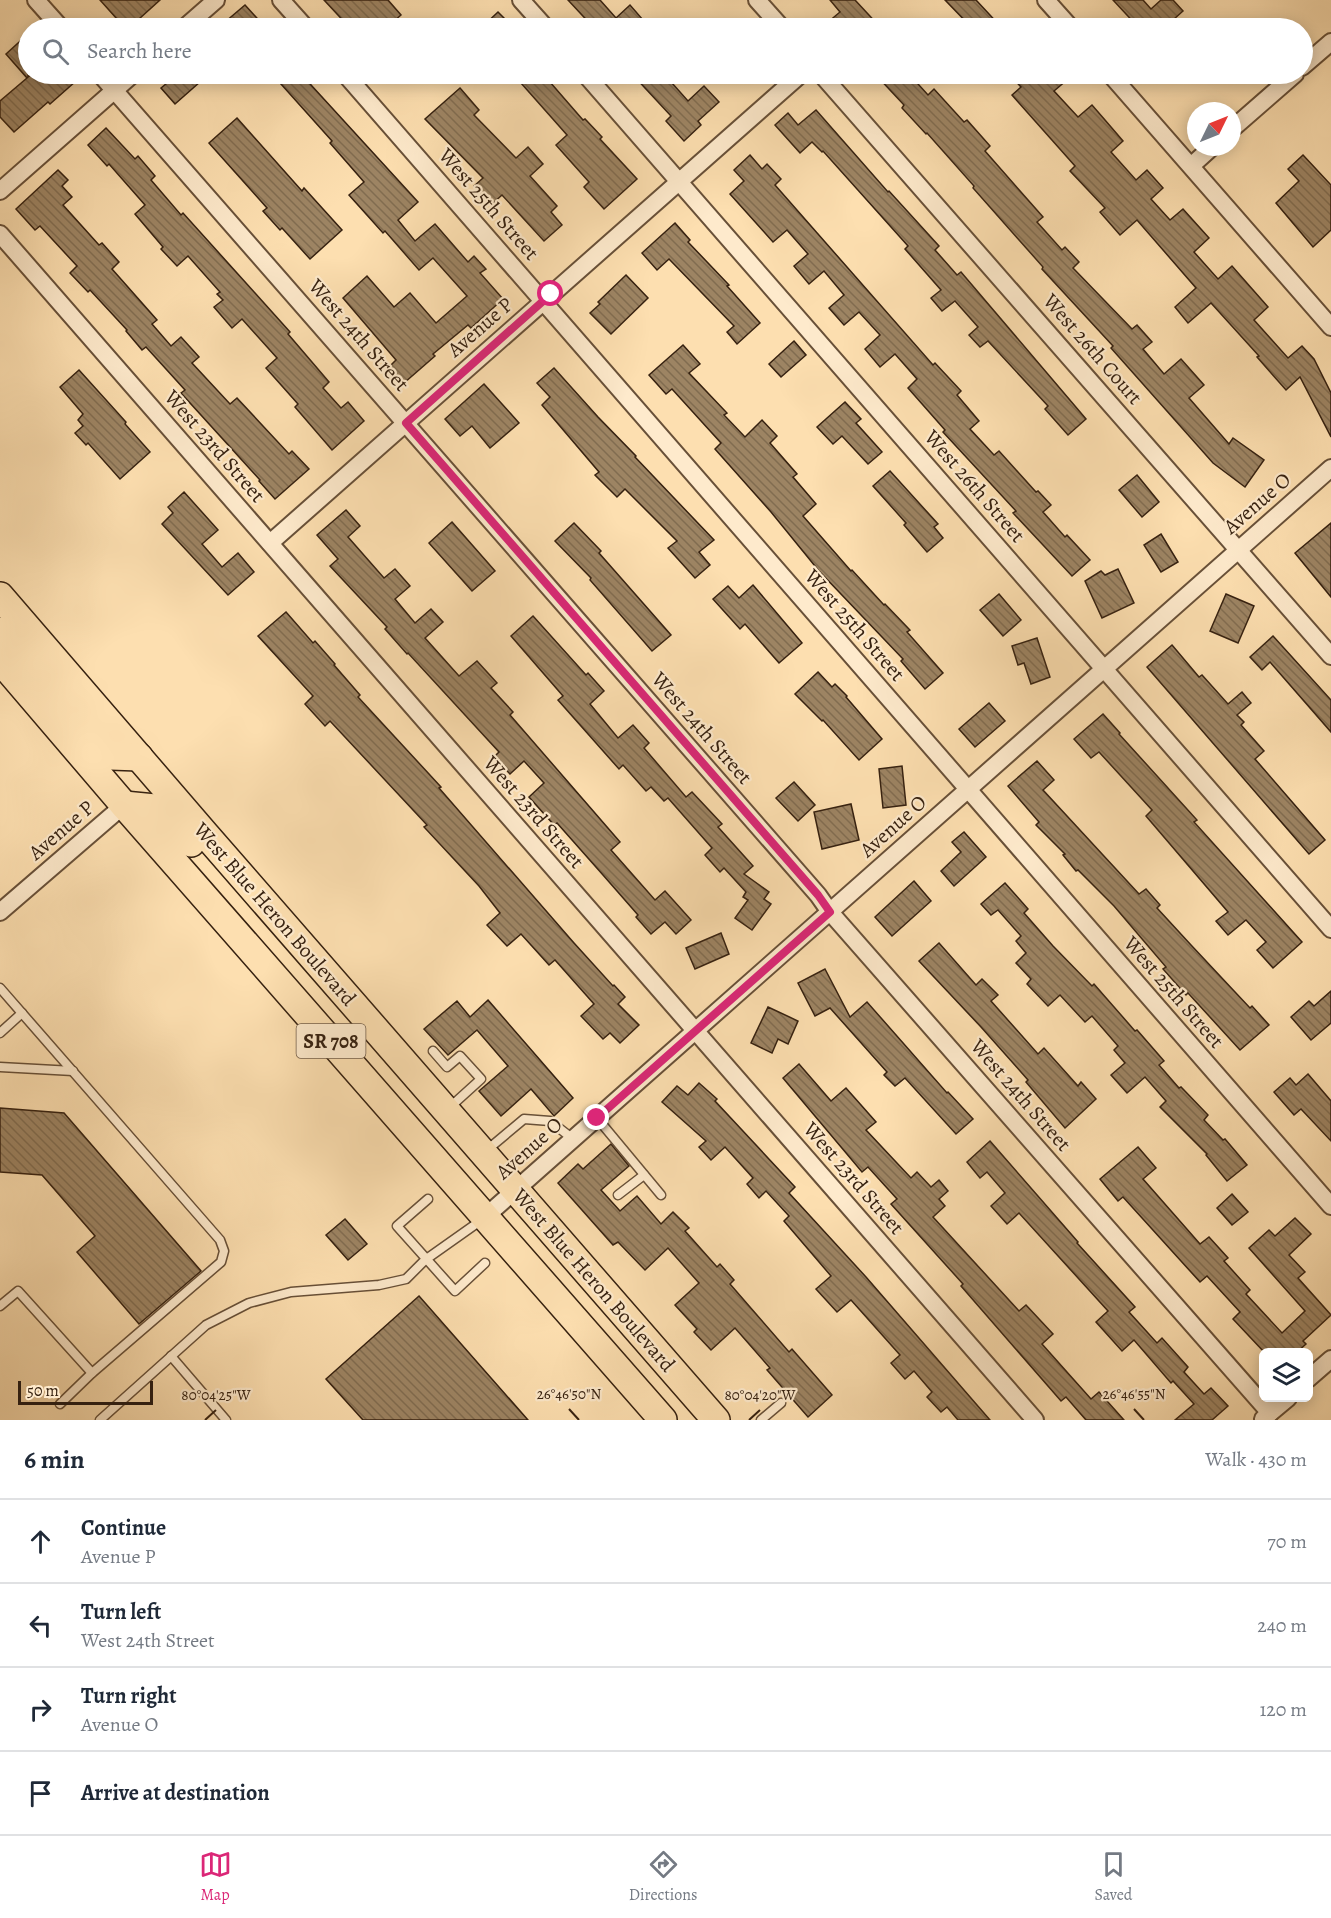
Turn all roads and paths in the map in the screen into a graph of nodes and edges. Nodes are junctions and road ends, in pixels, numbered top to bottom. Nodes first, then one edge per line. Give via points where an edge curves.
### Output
1 (36, 0) edge
2 (216, 0) edge
3 (281, 0) edge
4 (521, 0) edge
5 (757, 0) edge
6 (770, 0) edge
7 (1046, 0) edge
8 (52, 18) edge
9 (195, 18) edge
10 (297, 18) edge
11 (537, 18) edge
12 (773, 18) edge
13 (785, 18) edge
14 (1062, 18) edge
15 (1329, 48) edge
16 (1313, 59) edge
17 (109, 84) edge
18 (122, 84) edge
19 (354, 84) edge
20 (594, 84) edge
21 (790, 84) edge
22 (830, 84) edge
23 (842, 84) edge
24 (1119, 84) edge
25 (1284, 84) edge
26 (115, 90) junction
27 (1241, 121) edge
28 (1202, 156) edge
29 (1191, 166) junction
30 (679, 181) junction
31 (0, 191) edge
32 (0, 234) edge
33 (543, 301) junction
34 (1331, 327) edge
35 (406, 423) junction
36 (1331, 468) edge
37 (270, 543) junction
38 (1241, 546) junction
39 (0, 596) edge
40 (0, 631) edge
41 (1331, 643) edge
42 (1331, 656) edge
43 (0, 660) edge
44 (1104, 669) junction
45 (139, 757) junction
46 (968, 789) junction
47 (124, 805) junction
48 (0, 912) edge
49 (830, 912) junction
50 (288, 929) junction
51 (1331, 929) edge
52 (0, 988) edge
53 (22, 1013) junction
54 (695, 1030) junction
55 (0, 1033) edge
56 (434, 1051) dead end
57 (0, 1067) edge
58 (73, 1071) junction
59 (447, 1111) junction
60 (597, 1118) junction
61 (573, 1139) junction
62 (484, 1153) junction
63 (644, 1175) junction
64 (516, 1190) junction
65 (618, 1195) dead end
66 (661, 1195) dead end
67 (428, 1199) dead end
68 (1331, 1206) edge
69 (485, 1217) junction
70 (425, 1260) junction
71 (485, 1263) dead end
72 (0, 1306) edge
73 (171, 1356) junction
74 (1331, 1359) edge
75 (92, 1373) junction
76 (1313, 1375) edge
77 (1283, 1402) edge
78 (781, 1403) dead end
79 (60, 1404) dead end
80 (1266, 1417) edge
81 (100, 1420) edge
82 (226, 1420) edge
83 (663, 1420) edge
84 (716, 1420) edge
85 (761, 1420) edge
86 (1035, 1420) edge

1 - 8 street
2 - 9 street
3 - 10 street
4 - 11 street
5 - 12 street
6 - 13 street
7 - 14 street
15 - 16 street
17 - 26 street, West 24th Street
18 - 26 street
19 - 33 street, West 25th Street
20 - 30 street, West 26th Street
21 - 30 street, Avenue P
22 - 38 street, West 26th Court
23 - 38 street, West 26th Court
24 - 29 street
25 - 27 street
26 - 31 street
26 - 35 street, West 24th Street
28 - 29 street
29 - 34 street
30 - 33 street, Avenue P
30 - 44 street, West 26th Street
32 - 37 street, West 23rd Street
33 - 35 street, Avenue P
33 - 46 street, West 25th Street
35 - 37 street, Avenue P
35 - 49 street, West 24th Street
36 - 38 street, Avenue O
37 - 54 street, West 23rd Street
38 - 41 street, West 26th Court
38 - 42 street, West 26th Court
38 - 44 street, Avenue O
39 - 45 main road, West Blue Heron Boulevard / SR 708
40 - 45 main road via 111,756
43 - 47 main road, West Blue Heron Boulevard / SR 708
44 - 46 street, Avenue O
44 - 51 street, West 26th Street
45 - 50 main road, West Blue Heron Boulevard / SR 708
46 - 49 street, Avenue O
46 - 68 street, West 25th Street
47 - 48 street, Avenue P
47 - 50 main road via 155,808 185,836 267,930
47 - 69 main road, West Blue Heron Boulevard / SR 708
49 - 54 street, Avenue O
49 - 80 street, West 24th Street
50 - 59 main road, West Blue Heron Boulevard / SR 708
52 - 53 lane
53 - 55 lane
53 - 58 lane
54 - 60 street, Avenue O
54 - 86 street, West 23rd Street
56 - 59 lane via 447,1067 460,1056 481,1079
57 - 58 lane
58 - 75 lane via 220,1240 224,1251 221,1262
59 - 62 main road, West Blue Heron Boulevard / SR 708
60 - 61 street, Avenue O
60 - 63 lane
61 - 62 lane via 550,1120 524,1119
61 - 64 street, Avenue O
62 - 64 main road, West Blue Heron Boulevard / SR 708
63 - 65 lane
63 - 66 lane
64 - 69 street, Avenue O
64 - 84 main road, West Blue Heron Boulevard / SR 708
67 - 70 lane via 397,1226
69 - 70 lane
69 - 83 main road, West Blue Heron Boulevard / SR 708
70 - 71 lane via 455,1291
70 - 73 lane via 406,1279 291,1292 249,1303 206,1325
72 - 75 lane via 18,1291
73 - 81 lane
73 - 82 lane
74 - 76 street
75 - 79 lane
77 - 80 street
78 - 85 lane

